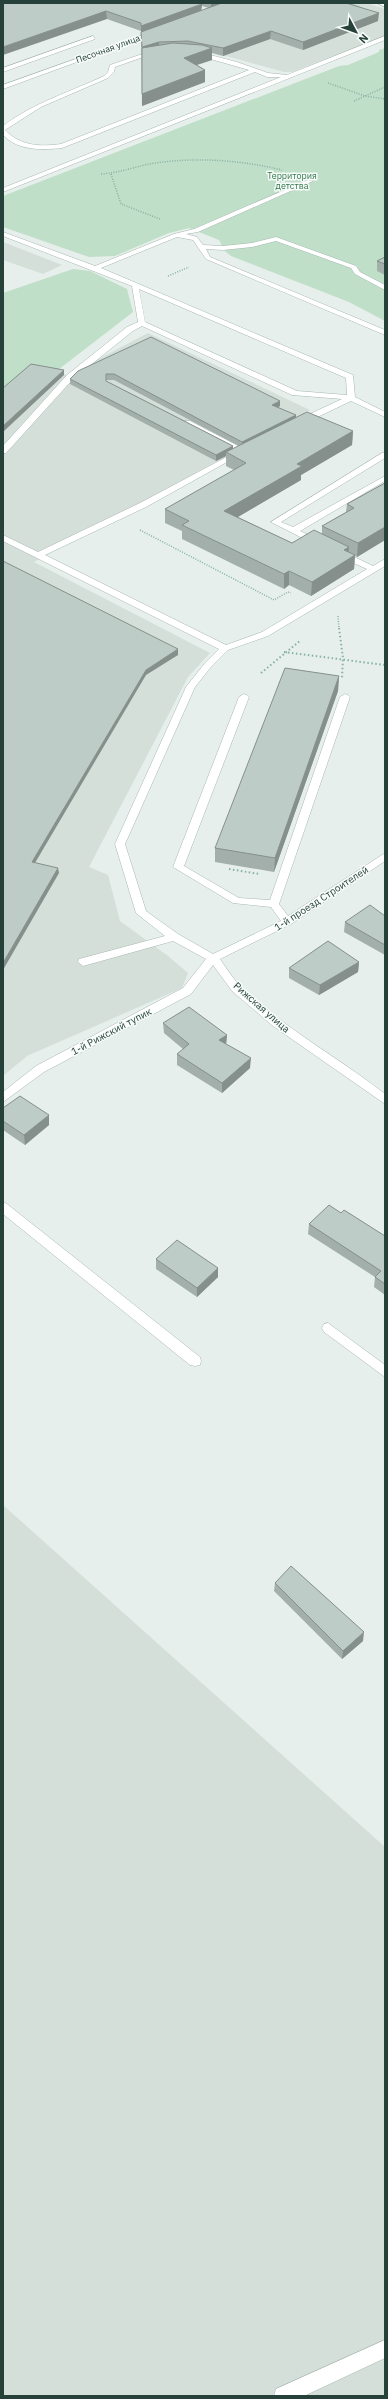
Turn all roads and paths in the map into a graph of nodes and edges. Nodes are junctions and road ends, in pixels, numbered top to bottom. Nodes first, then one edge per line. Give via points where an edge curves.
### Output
1 (380, 3) edge
2 (385, 5) edge
3 (160, 30) edge
4 (93, 38) dead end
5 (385, 38) edge
6 (161, 51) edge
7 (184, 51) edge
8 (3, 70) edge
9 (253, 72) junction
10 (288, 77) junction
11 (3, 80) edge
12 (323, 82) dead end
13 (14, 83) junction
14 (3, 87) edge
15 (385, 87) edge
16 (365, 96) junction
17 (385, 99) edge
18 (354, 101) dead end
19 (3, 130) edge
20 (284, 171) dead end
21 (96, 174) dead end
22 (111, 174) junction
23 (310, 181) dead end
24 (3, 190) edge
25 (201, 228) junction
26 (3, 234) edge
27 (176, 234) junction
28 (202, 246) junction
29 (208, 258) junction
30 (95, 268) junction
31 (167, 277) dead end
32 (135, 285) junction
33 (385, 288) edge
34 (142, 323) junction
35 (385, 333) edge
36 (351, 398) junction
37 (385, 415) edge
38 (181, 420) edge
39 (290, 428) edge
40 (3, 451) edge
41 (385, 455) edge
42 (385, 478) edge
43 (135, 527) dead end
44 (293, 531) junction
45 (3, 538) edge
46 (39, 555) junction
47 (385, 562) edge
48 (373, 569) junction
49 (288, 592) edge
50 (338, 614) dead end
51 (251, 639) junction
52 (225, 648) junction
53 (343, 658) junction
54 (385, 665) edge
55 (342, 679) dead end
56 (345, 696) dead end
57 (244, 697) dead end
58 (385, 856) edge
59 (231, 870) edge
60 (260, 874) edge
61 (274, 904) junction
62 (287, 922) junction
63 (174, 937) junction
64 (213, 958) junction
65 (83, 962) dead end
66 (3, 1098) edge
67 (385, 1100) edge
68 (3, 1207) edge
69 (328, 1328) dead end
70 (195, 1361) dead end
71 (385, 1372) edge
72 (385, 2349) edge
73 (283, 2396) edge

1 - 2 street
3 - 13 street, Песочная улица
4 - 8 street
5 - 10 street
6 - 19 street via 112,66 106,77 35,108 15,119
7 - 9 street via 235,63
9 - 10 street
9 - 19 street via 62,146 34,148 7,137
10 - 24 street
11 - 13 street
12 - 16 path
13 - 14 street, Песочная улица
15 - 16 path
16 - 17 path
16 - 18 path
20 - 22 path via 263,165 205,162 154,163
21 - 22 path
22 - 25 path via 121,204 146,215
23 - 25 street
25 - 27 street
26 - 30 street
27 - 28 street via 195,238
27 - 30 street
28 - 29 street
28 - 33 street via 223,248 276,239 354,267 357,273
29 - 31 path
29 - 35 street
30 - 32 street
32 - 34 street
32 - 36 street via 350,377
34 - 36 street via 295,393
34 - 40 street via 130,329 70,377
36 - 37 street
36 - 39 street
38 - 46 street via 246,450 143,505
41 - 44 street via 276,522
42 - 44 street
43 - 49 path via 274,600
44 - 48 street
45 - 46 street
46 - 52 street
47 - 48 street
48 - 51 street via 265,634
50 - 53 path
51 - 52 street
51 - 53 path via 284,652
52 - 63 street, Рижская улица via 191,687 120,844 141,913
53 - 54 path
53 - 55 path
56 - 61 street
57 - 61 street via 178,867 237,901
58 - 62 street, 1-й проезд Строителей
59 - 60 path
61 - 62 street
62 - 64 street, 1-й проезд Строителей
63 - 64 street, Рижская улица
63 - 65 street
64 - 66 street, 1-й Рижский тупик via 188,991 40,1069
64 - 67 street, Рижская улица via 236,988 277,1023
68 - 70 street
69 - 71 street
72 - 73 street

